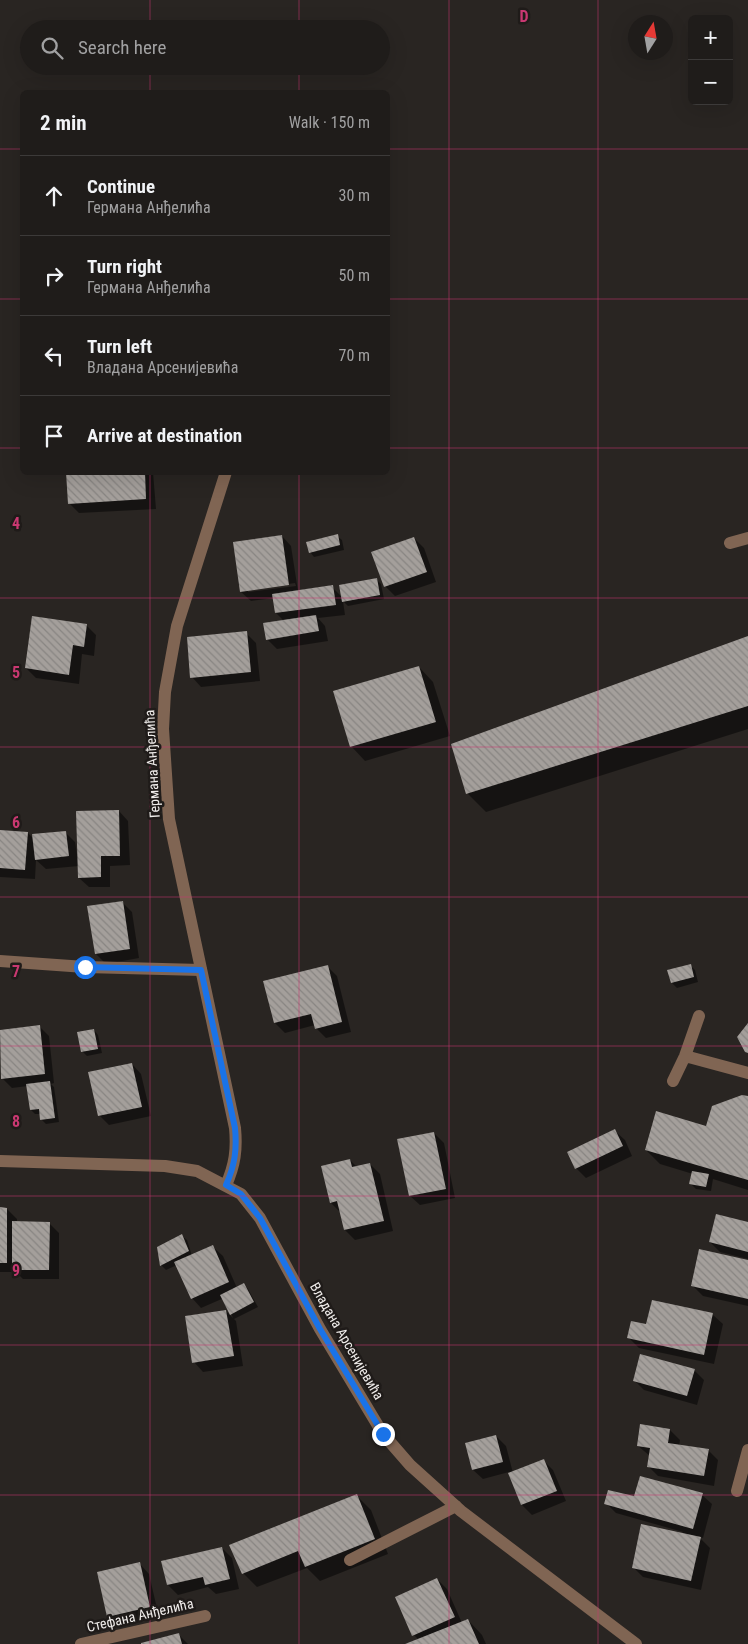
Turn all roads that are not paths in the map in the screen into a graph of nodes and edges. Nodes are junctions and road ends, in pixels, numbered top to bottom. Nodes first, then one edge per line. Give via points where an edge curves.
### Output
1 (225, 475) edge
2 (748, 538) edge
3 (730, 543) dead end
4 (0, 961) edge
5 (201, 970) junction
6 (699, 1016) dead end
7 (685, 1056) junction
8 (748, 1073) edge
9 (673, 1081) dead end
10 (0, 1161) edge
11 (226, 1185) junction
12 (748, 1450) edge
13 (737, 1491) dead end
14 (456, 1506) junction
15 (350, 1560) dead end
16 (205, 1616) dead end
17 (81, 1644) edge
18 (636, 1644) edge

1 - 5 street, Германа Анђелића via 177,626 163,720 169,818
2 - 3 street
4 - 5 street
5 - 11 street, Германа Анђелића via 236,1137 235,1163
6 - 7 street
7 - 8 street
7 - 9 street
10 - 11 street, Владана Арсенијевића via 165,1166 197,1171
11 - 14 street, Владана Арсенијевића via 241,1194 260,1218 320,1329 383,1434 410,1465
12 - 13 street
14 - 15 street
14 - 18 street, Владана Арсенијевића
16 - 17 street, Стефана Анђелића

